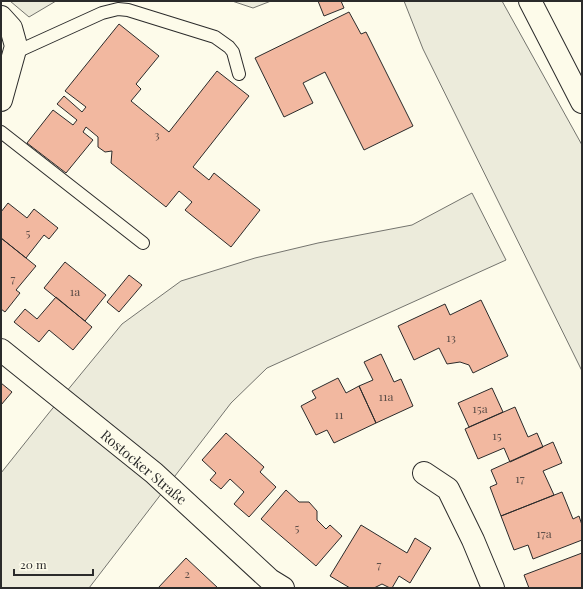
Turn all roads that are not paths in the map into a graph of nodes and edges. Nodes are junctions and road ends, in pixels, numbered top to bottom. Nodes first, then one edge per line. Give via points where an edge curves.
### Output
1 (530, 1) edge
2 (1, 17) edge
3 (14, 53) junction
4 (240, 74) dead end
5 (1, 100) edge
6 (582, 102) edge
7 (1, 132) edge
8 (143, 243) dead end
9 (1, 350) edge
10 (424, 473) dead end
11 (272, 585) edge
12 (493, 588) edge

1 - 6 street
2 - 3 street via 11,28 16,46
3 - 4 lane via 118,8 215,37 233,52
3 - 5 street
7 - 8 lane
9 - 11 street, Rostocker Straße via 154,474
10 - 12 street via 448,490

